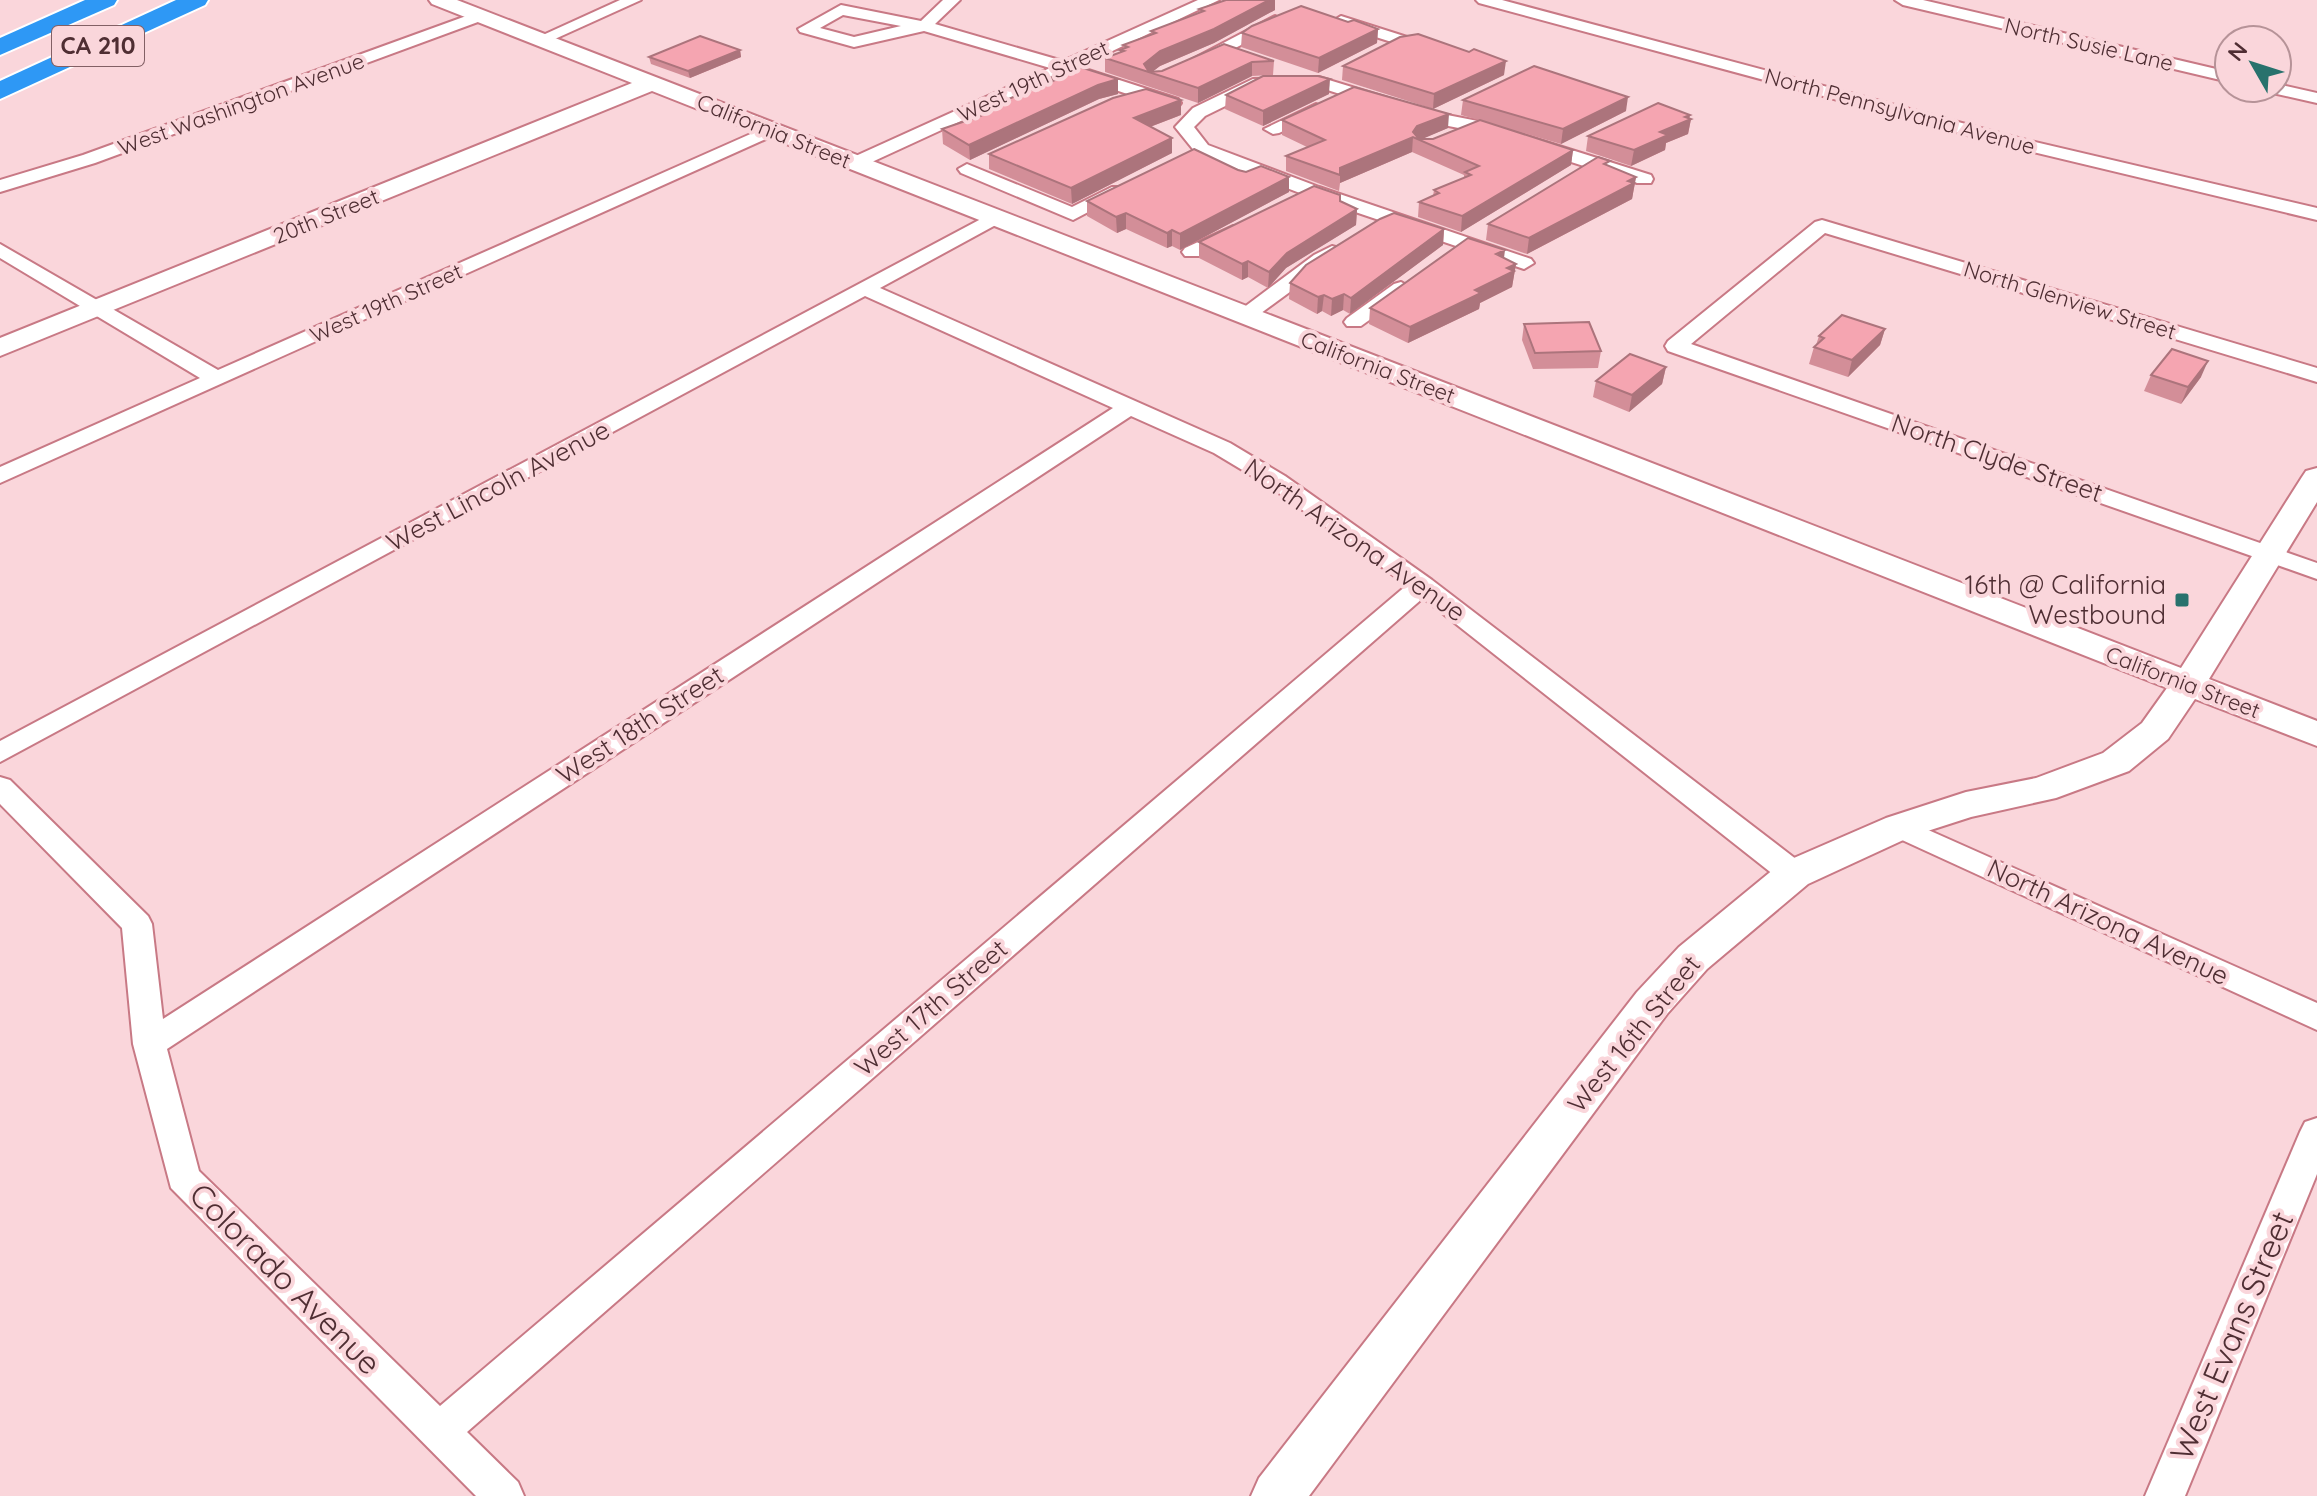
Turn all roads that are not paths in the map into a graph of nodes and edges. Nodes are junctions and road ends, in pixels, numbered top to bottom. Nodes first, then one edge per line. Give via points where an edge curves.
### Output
1 (69, 0) edge
2 (105, 0) edge
3 (196, 0) edge
4 (439, 0) edge
5 (633, 0) edge
6 (952, 0) edge
7 (1211, 0) edge
8 (1484, 0) edge
9 (1910, 1) edge
10 (480, 16) junction
11 (1288, 16) edge
12 (1330, 18) edge
13 (0, 25) edge
14 (924, 26) junction
15 (540, 40) junction
16 (0, 47) edge
17 (1222, 49) junction
18 (1374, 54) edge
19 (1063, 66) junction
20 (1182, 67) edge
21 (1347, 68) edge
22 (2213, 73) edge
23 (1319, 82) junction
24 (652, 83) junction
25 (0, 91) edge
26 (1353, 92) junction
27 (2293, 92) edge
28 (1147, 94) junction
29 (2317, 98) edge
30 (1119, 102) edge
31 (1461, 105) edge
32 (1199, 112) junction
33 (1434, 118) junction
34 (1477, 126) junction
35 (1273, 129) dead end
36 (771, 130) junction
37 (1451, 136) edge
38 (1587, 141) edge
39 (1563, 153) junction
40 (995, 156) edge
41 (855, 163) junction
42 (1593, 163) junction
43 (1567, 179) edge
44 (1644, 179) dead end
45 (1138, 182) edge
46 (0, 186) edge
47 (1312, 191) junction
48 (1286, 205) edge
49 (2316, 212) edge
50 (996, 217) junction
51 (1386, 217) junction
52 (1246, 225) edge
53 (1490, 226) edge
54 (1464, 242) junction
55 (0, 250) edge
56 (1192, 252) dead end
57 (1439, 260) edge
58 (1524, 263) dead end
59 (1415, 277) edge
60 (866, 289) junction
61 (97, 309) junction
62 (1246, 315) junction
63 (1354, 322) dead end
64 (1676, 346) joint
65 (0, 348) edge
66 (2317, 375) edge
67 (217, 379) junction
68 (1131, 406) junction
69 (0, 476) edge
70 (2317, 477) edge
71 (2270, 554) junction
72 (2317, 571) edge
73 (1423, 585) junction
74 (2188, 684) junction
75 (2317, 734) edge
76 (0, 753) edge
77 (0, 787) edge
78 (1899, 827) junction
79 (1794, 874) junction
80 (2317, 1017) edge
81 (149, 1044) junction
82 (2317, 1132) edge
83 (439, 1431) junction
84 (504, 1496) edge
85 (1277, 1496) edge
86 (2165, 1496) edge

1 - 13 highway
2 - 16 highway, CA 210
3 - 25 highway, CA 210
4 - 10 street, California Street
5 - 15 street
6 - 14 street
7 - 19 street, West 19th Street
8 - 49 street, North Pennsylvania Avenue via 2014,142
9 - 22 street, North Susie Lane
10 - 15 street, California Street
10 - 46 street, West Washington Avenue via 89,159
11 - 17 street
12 - 18 street via 1401,40
14 - 14 street via 841,10 806,29 854,42
14 - 19 street
15 - 24 street, California Street
17 - 20 street
17 - 23 street
19 - 28 street
19 - 41 street, West 19th Street
21 - 23 street
23 - 26 street
23 - 32 street via 1259,83
24 - 36 street, California Street
24 - 61 street, 20th Street
26 - 33 street
26 - 35 street
27 - 29 street
28 - 30 street
28 - 32 street
31 - 33 street
32 - 47 street via 1184,127 1196,152
33 - 34 street
34 - 37 street
34 - 39 street
36 - 41 street, California Street
36 - 67 street, West 19th Street
38 - 39 street
39 - 42 street
40 - 45 street via 967,169 1073,214
41 - 50 street, California Street
42 - 43 street
42 - 44 street
47 - 48 street
47 - 51 street
50 - 60 street, West Lincoln Avenue
50 - 62 street, California Street
51 - 54 street
51 - 62 street via 1295,275 1287,288
52 - 56 street
53 - 54 street
54 - 57 street
54 - 58 street
55 - 61 street
59 - 63 street
60 - 68 street, North Arizona Avenue
60 - 76 street, West Lincoln Avenue
61 - 65 street, 20th Street
61 - 67 street
62 - 74 street, California Street
64 - 66 street, North Glenview Street via 1822,226
64 - 71 street, North Clyde Street
67 - 69 street, West 19th Street
68 - 73 street, North Arizona Avenue via 1222,448 1277,481
68 - 81 street, West 18th Street
70 - 71 street, West 16th Street
71 - 72 street, North Clyde Street
71 - 74 street, West 16th Street
73 - 79 street, North Arizona Avenue
73 - 83 street, West 17th Street
74 - 75 street, California Street
74 - 78 street, West 16th Street via 2155,731 2116,762 2043,789 1966,805
77 - 81 street, Colorado Avenue via 137,924
78 - 79 street, West 16th Street
78 - 80 street, North Arizona Avenue
79 - 85 street, West 16th Street via 1693,958 1652,1003
81 - 83 street, Colorado Avenue via 183,1178
82 - 86 street, West Evans Street
83 - 84 street, Colorado Avenue

